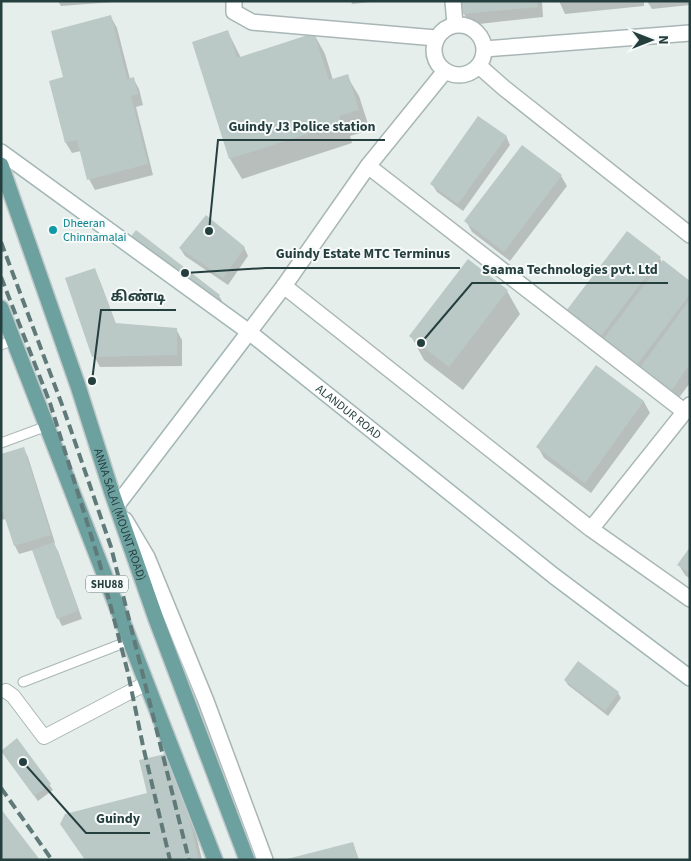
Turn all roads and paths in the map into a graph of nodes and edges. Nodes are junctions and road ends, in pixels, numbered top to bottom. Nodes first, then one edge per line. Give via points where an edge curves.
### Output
1 (234, 1) edge
2 (453, 1) edge
3 (455, 24) junction
4 (690, 33) edge
5 (436, 38) junction
6 (484, 49) junction
7 (479, 66) junction
8 (445, 71) junction
9 (1, 152) edge
10 (1, 165) edge
11 (368, 166) junction
12 (690, 235) edge
13 (284, 286) junction
14 (1, 308) edge
15 (249, 332) junction
16 (7, 342) edge
17 (687, 409) edge
18 (46, 426) junction
19 (1, 443) edge
20 (117, 505) junction
21 (591, 529) junction
22 (690, 599) edge
23 (129, 641) junction
24 (690, 678) edge
25 (23, 682) dead end
26 (145, 684) junction
27 (6, 691) dead end
28 (215, 860) edge
29 (247, 860) edge
30 (265, 860) edge

1 - 5 street via 234,12 252,22
2 - 3 street
3 - 5 street
3 - 6 street via 478,33
4 - 6 street
5 - 8 street via 436,62
6 - 7 street
7 - 8 street via 464,75
7 - 12 street
8 - 11 street
9 - 15 street, ALANDUR ROAD
10 - 20 main road, ANNA SALAI (MOUNT ROAD) / SHU88
11 - 13 street
11 - 17 street
13 - 15 street
13 - 21 street
14 - 16 main road, SHU88
15 - 20 street
15 - 24 street, ALANDUR ROAD via 554,576
16 - 18 main road, SHU88
17 - 21 street
18 - 19 lane
18 - 23 main road, SHU88
20 - 29 main road, ANNA SALAI (MOUNT ROAD) / SHU88
20 - 30 street via 147,557 206,701
21 - 22 street
23 - 25 lane
23 - 26 main road, SHU88
26 - 27 street via 44,737
26 - 28 main road, SHU88

